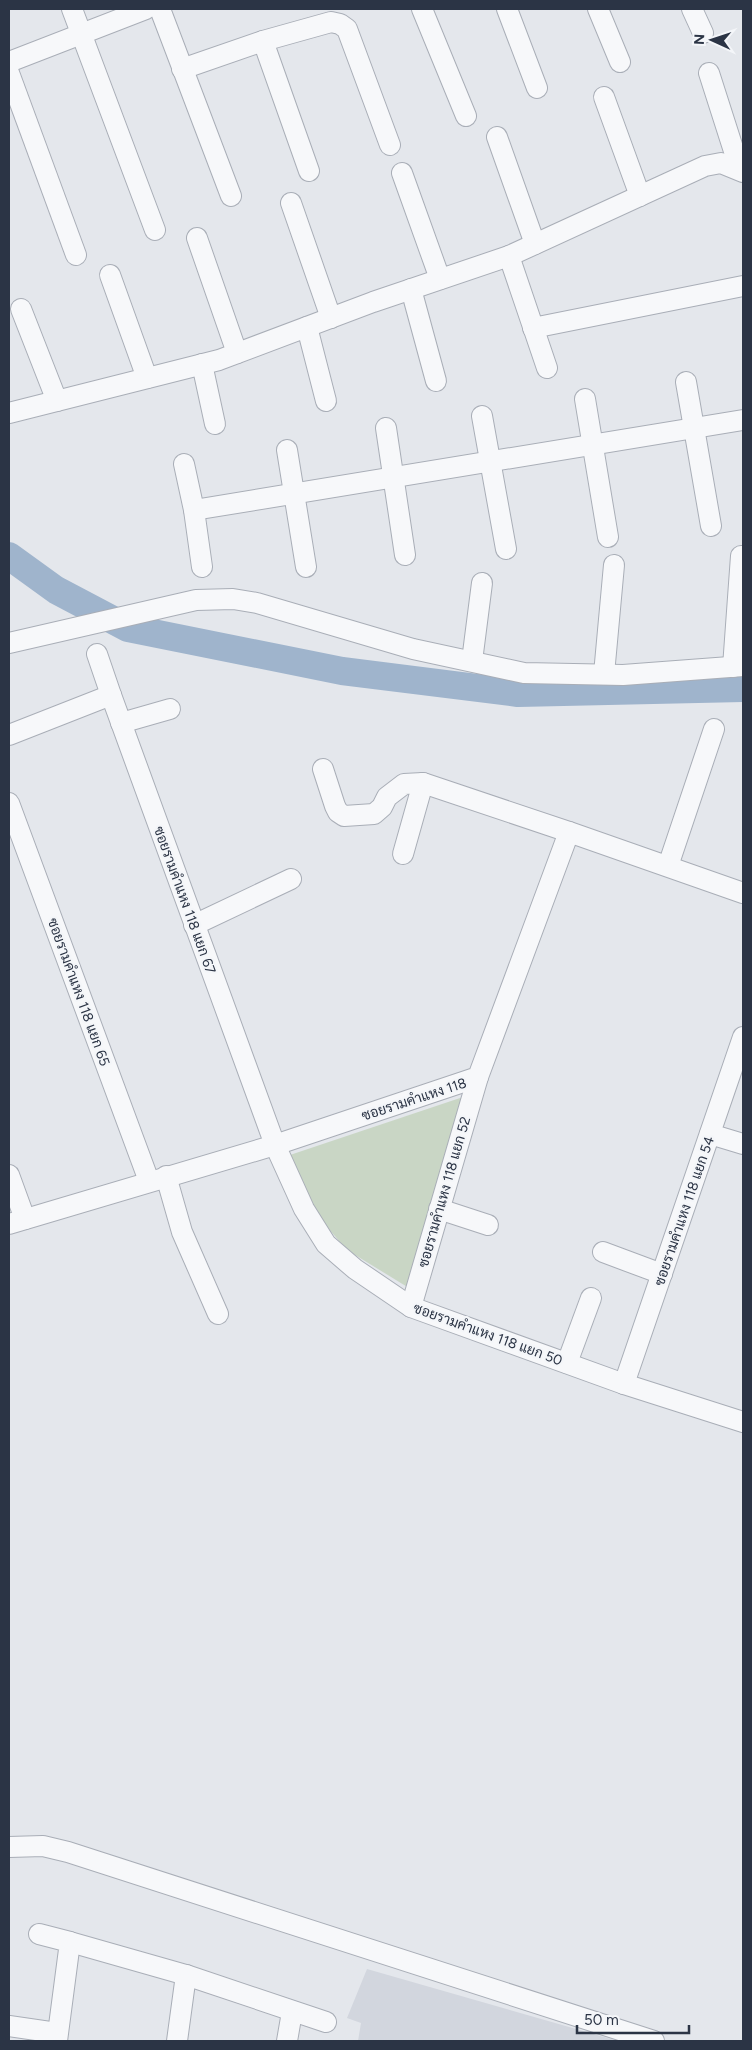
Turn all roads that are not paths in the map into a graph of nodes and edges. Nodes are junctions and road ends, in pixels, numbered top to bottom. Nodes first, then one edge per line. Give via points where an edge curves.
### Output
1 (72, 9) edge
2 (146, 9) edge
3 (160, 9) edge
4 (422, 9) edge
5 (507, 9) edge
6 (598, 9) edge
7 (692, 9) edge
8 (82, 34) junction
9 (702, 34) dead end
10 (263, 41) junction
11 (9, 62) edge
12 (620, 62) dead end
13 (182, 69) junction
14 (9, 73) edge
15 (709, 73) dead end
16 (537, 88) dead end
17 (604, 97) dead end
18 (466, 116) dead end
19 (497, 137) dead end
20 (390, 145) dead end
21 (309, 171) dead end
22 (742, 171) edge
23 (402, 174) dead end
24 (231, 196) dead end
25 (640, 196) junction
26 (291, 203) dead end
27 (154, 230) dead end
28 (196, 238) dead end
29 (535, 244) junction
30 (76, 255) dead end
31 (508, 256) junction
32 (110, 275) dead end
33 (440, 279) junction
34 (743, 286) edge
35 (411, 289) junction
36 (21, 308) dead end
37 (331, 318) junction
38 (307, 327) junction
39 (533, 328) junction
40 (237, 353) junction
41 (202, 364) junction
42 (547, 368) dead end
43 (147, 378) junction
44 (436, 380) dead end
45 (686, 382) dead end
46 (585, 399) dead end
47 (56, 401) junction
48 (326, 401) dead end
49 (9, 413) edge
50 (482, 416) dead end
51 (743, 420) edge
52 (215, 424) dead end
53 (386, 428) dead end
54 (694, 428) junction
55 (593, 444) junction
56 (287, 450) dead end
57 (490, 461) junction
58 (184, 464) dead end
59 (393, 477) junction
60 (294, 493) junction
61 (194, 510) junction
62 (711, 526) dead end
63 (608, 537) dead end
64 (506, 550) dead end
65 (405, 555) dead end
66 (741, 556) dead end
67 (614, 565) dead end
68 (306, 566) dead end
69 (202, 567) dead end
70 (482, 583) dead end
71 (9, 643) edge
72 (97, 654) dead end
73 (472, 661) junction
74 (738, 666) edge
75 (604, 674) junction
76 (111, 696) junction
77 (170, 709) dead end
78 (121, 723) junction
79 (714, 728) dead end
80 (9, 734) edge
81 (323, 769) dead end
82 (423, 783) junction
83 (9, 803) edge
84 (569, 832) junction
85 (403, 854) dead end
86 (668, 866) junction
87 (291, 880) dead end
88 (743, 893) edge
89 (194, 925) junction
90 (743, 1037) edge
91 (478, 1077) junction
92 (737, 1078) edge
93 (710, 1134) junction
94 (743, 1144) edge
95 (275, 1145) junction
96 (9, 1175) edge
97 (157, 1179) junction
98 (439, 1209) junction
99 (17, 1221) edge
100 (488, 1224) dead end
101 (603, 1252) dead end
102 (662, 1274) junction
103 (591, 1298) dead end
104 (411, 1306) junction
105 (218, 1314) dead end
106 (567, 1364) junction
107 (624, 1384) junction
108 (743, 1422) edge
109 (9, 1847) edge
110 (39, 1934) dead end
111 (70, 1942) junction
112 (186, 1975) junction
113 (292, 2012) junction
114 (326, 2022) dead end
115 (9, 2026) edge
116 (622, 2036) edge
117 (57, 2037) edge
118 (177, 2041) edge
119 (287, 2041) edge
120 (654, 2041) edge

1 - 8 street
2 - 8 street
3 - 13 street
4 - 18 street
5 - 16 street
6 - 12 street
7 - 9 street
8 - 11 street
8 - 27 street
10 - 13 street
10 - 20 street via 330,22 347,29
10 - 21 street
13 - 24 street
14 - 30 street
15 - 22 street
17 - 25 street
19 - 29 street
22 - 25 street via 721,163 704,166
23 - 33 street
25 - 29 street
26 - 37 street
28 - 40 street
29 - 31 street
31 - 33 street
31 - 39 street
32 - 43 street
33 - 35 street
34 - 39 street
35 - 37 street
35 - 44 street
36 - 47 street
37 - 38 street
38 - 40 street
38 - 48 street
39 - 42 street
40 - 41 street
41 - 43 street
41 - 52 street
43 - 47 street
45 - 54 street
46 - 55 street
47 - 49 street
50 - 57 street
51 - 54 street
53 - 59 street
54 - 55 street
54 - 62 street
55 - 57 street
55 - 63 street
56 - 60 street
57 - 59 street
57 - 64 street
58 - 61 street
59 - 60 street
59 - 65 street
60 - 61 street
60 - 68 street
61 - 69 street
66 - 74 street
67 - 75 street
70 - 73 street
71 - 73 street via 196,600 233,599 258,603 413,649
72 - 76 street, ซอยรามคำแหง 118 แยก 67
73 - 75 street via 524,672
74 - 75 street
76 - 78 street, ซอยรามคำแหง 118 แยก 67
76 - 80 street
77 - 78 street
78 - 89 street, ซอยรามคำแหง 118 แยก 67
79 - 86 street
81 - 82 street via 335,806 344,816 374,814 387,797 404,784
82 - 84 street
82 - 85 street
83 - 97 street, ซอยรามคำแหง 118 แยก 65
84 - 86 street
84 - 91 street, ซอยรามคำแหง 118
86 - 88 street
87 - 89 street
89 - 95 street, ซอยรามคำแหง 118 แยก 67
90 - 92 street, ซอยรามคำแหง 118 แยก 54
91 - 95 street, ซอยรามคำแหง 118
91 - 98 street, ซอยรามคำแหง 118 แยก 52
92 - 93 street, ซอยรามคำแหง 118 แยก 54
93 - 94 street
93 - 102 street, ซอยรามคำแหง 118 แยก 54
95 - 97 street, ซอยรามคำแหง 118
95 - 104 street, ซอยรามคำแหง 118 แยก 50 via 304,1209 326,1244 356,1270
96 - 99 street
97 - 99 street, ซอยรามคำแหง 118
97 - 105 street, ซอยรามคำแหง 118 แยก 65
98 - 100 street
98 - 104 street, ซอยรามคำแหง 118 แยก 52
101 - 102 street
102 - 107 street, ซอยรามคำแหง 118 แยก 54
103 - 106 street
104 - 106 street, ซอยรามคำแหง 118 แยก 50
106 - 107 street, ซอยรามคำแหง 118 แยก 50
107 - 108 street, ซอยรามคำแหง 118 แยก 50
109 - 116 street via 43,1846 68,1852
110 - 111 street
111 - 112 street
111 - 117 street
112 - 113 street
112 - 118 street
113 - 114 street
113 - 119 street
115 - 117 street
116 - 120 street

